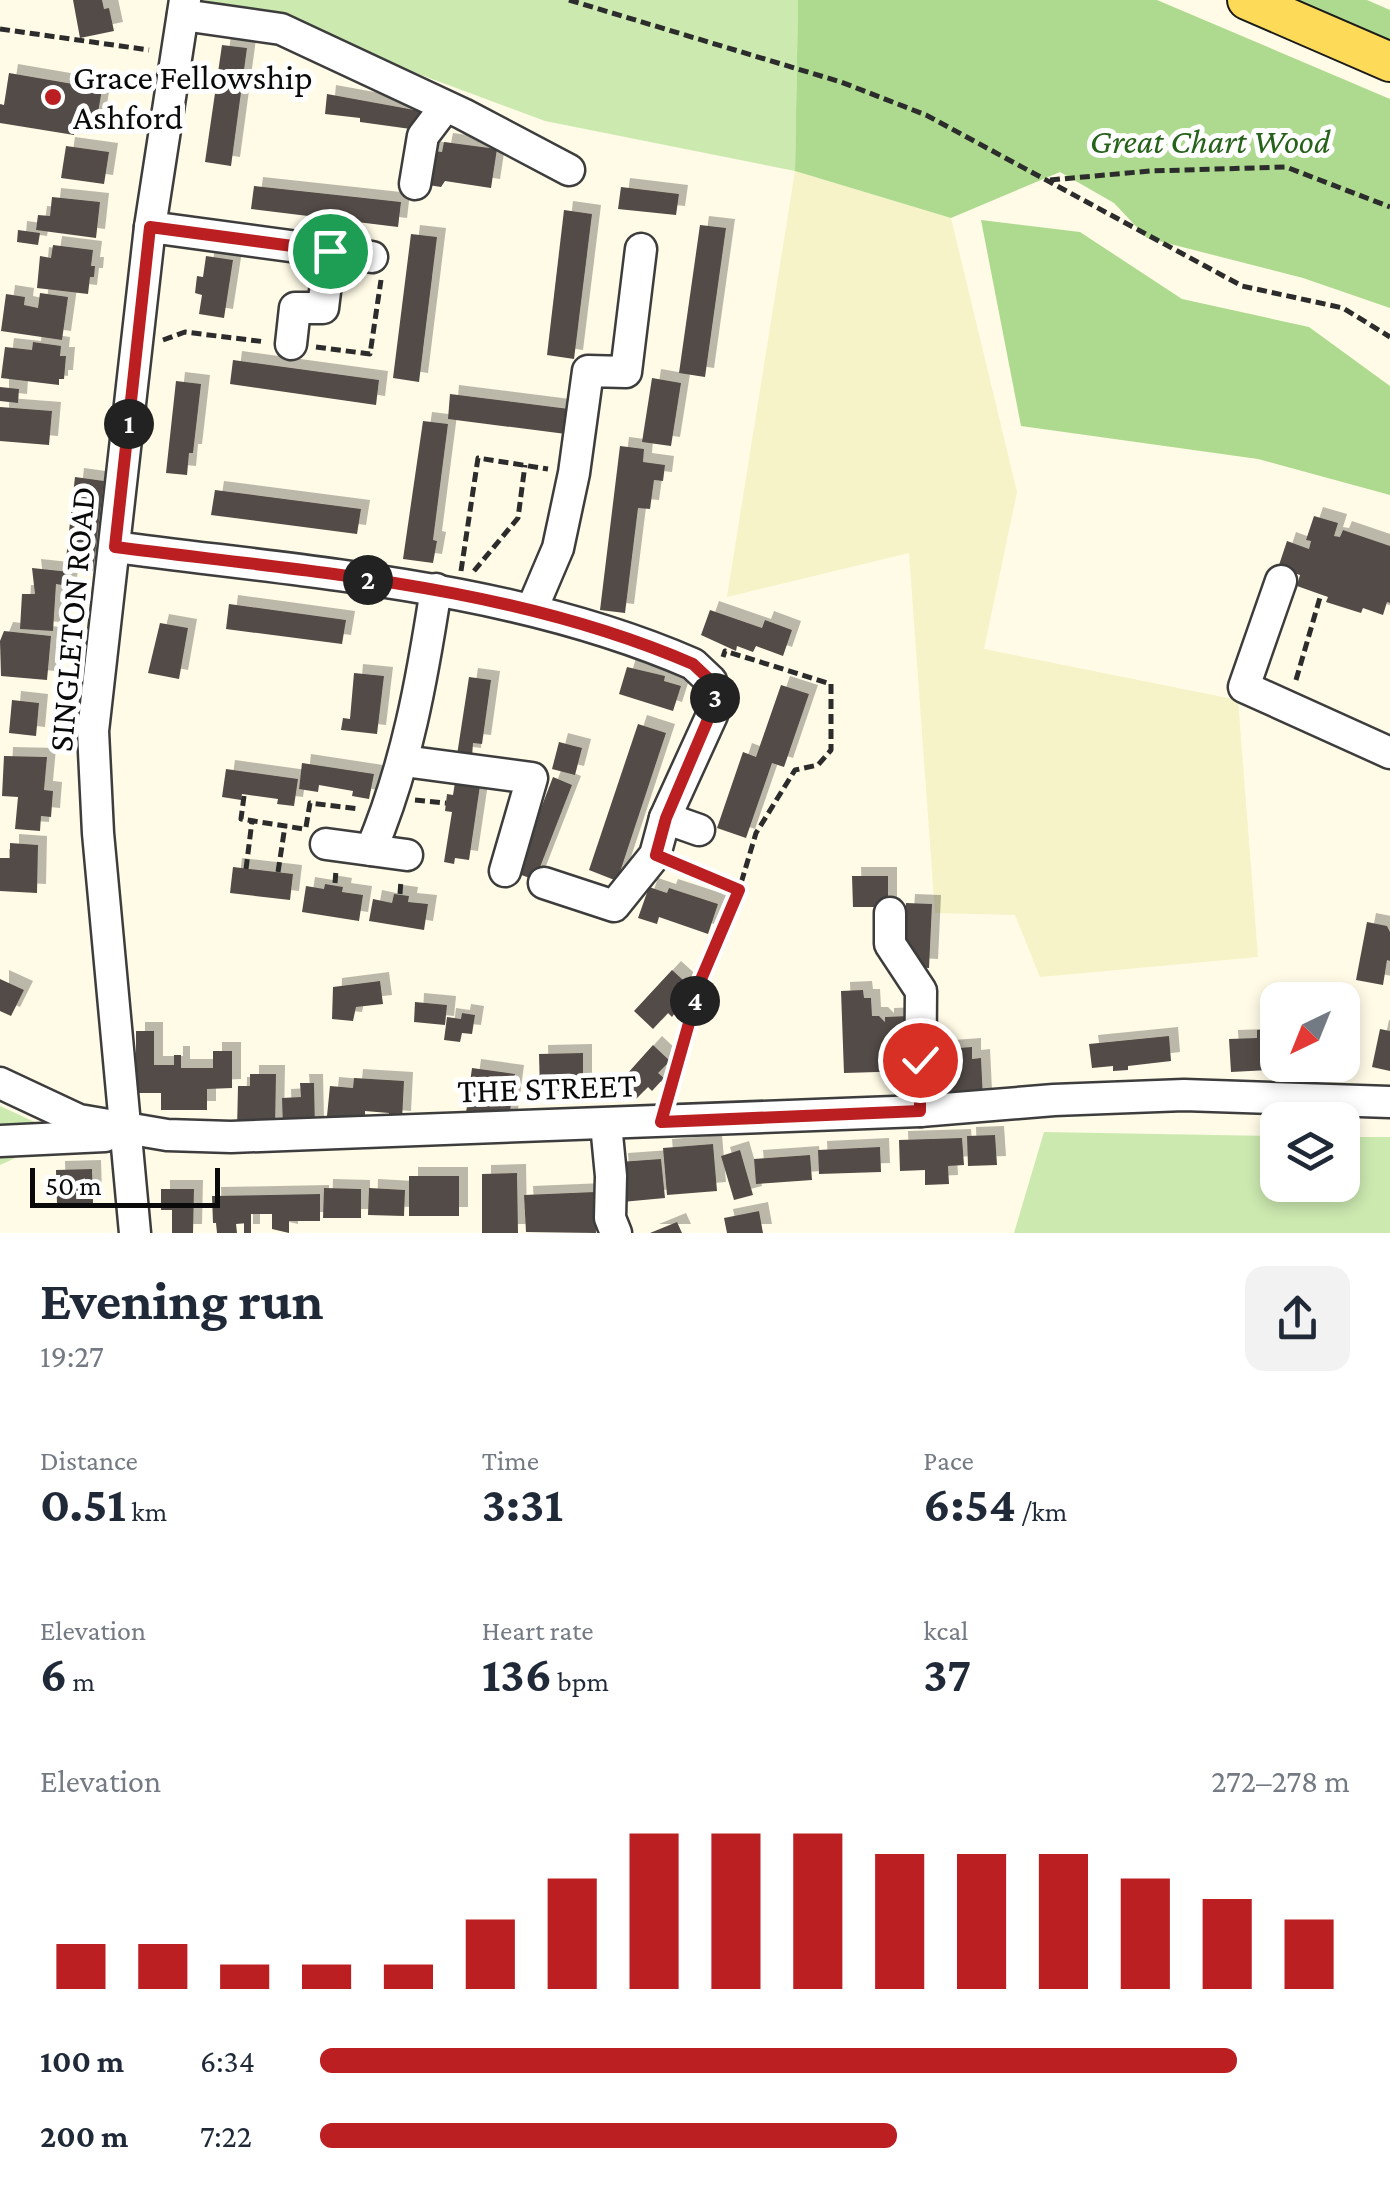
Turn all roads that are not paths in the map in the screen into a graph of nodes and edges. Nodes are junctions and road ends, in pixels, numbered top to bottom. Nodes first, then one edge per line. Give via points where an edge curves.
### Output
1 (1247, 0) edge
2 (184, 8) edge
3 (1390, 62) edge
4 (445, 108) junction
5 (568, 170) dead end
6 (415, 184) dead end
7 (150, 227) junction
8 (641, 248) dead end
9 (330, 251) junction
10 (372, 258) dead end
11 (291, 344) dead end
12 (115, 547) junction
13 (1281, 581) dead end
14 (452, 584) junction
15 (532, 610) junction
16 (1390, 752) edge
17 (404, 761) junction
18 (666, 818) junction
19 (699, 830) dead end
20 (316, 837) road end
21 (371, 850) junction
22 (407, 855) dead end
23 (505, 872) dead end
24 (544, 883) dead end
25 (890, 913) dead end
26 (0, 1084) edge
27 (1390, 1102) edge
28 (920, 1111) junction
29 (606, 1124) junction
30 (126, 1128) junction
31 (0, 1140) edge
32 (135, 1233) edge
33 (616, 1233) edge

1 - 3 main road
2 - 4 street via 282,29
2 - 7 street, SINGLETON ROAD
4 - 5 street
4 - 6 street via 422,136
7 - 9 street
7 - 12 street, SINGLETON ROAD
8 - 15 street via 626,372 588,371 598,406 558,548
9 - 10 street
9 - 11 street via 322,308 295,308
12 - 14 street
12 - 30 street, SINGLETON ROAD via 93,732
13 - 16 street via 1244,687
14 - 15 street
14 - 17 street
15 - 18 street via 693,664 711,681 712,715
17 - 21 street
17 - 23 street via 532,778
18 - 19 street
18 - 24 street via 656,855 614,906
20 - 21 street
21 - 22 street
25 - 28 street via 890,944 921,991
26 - 30 street, THE STREET via 78,1120
27 - 28 street, THE STREET via 1184,1096
28 - 29 street, THE STREET
29 - 30 street, THE STREET via 231,1137
29 - 33 street
30 - 31 street via 111,1136
30 - 32 street, SINGLETON ROAD

